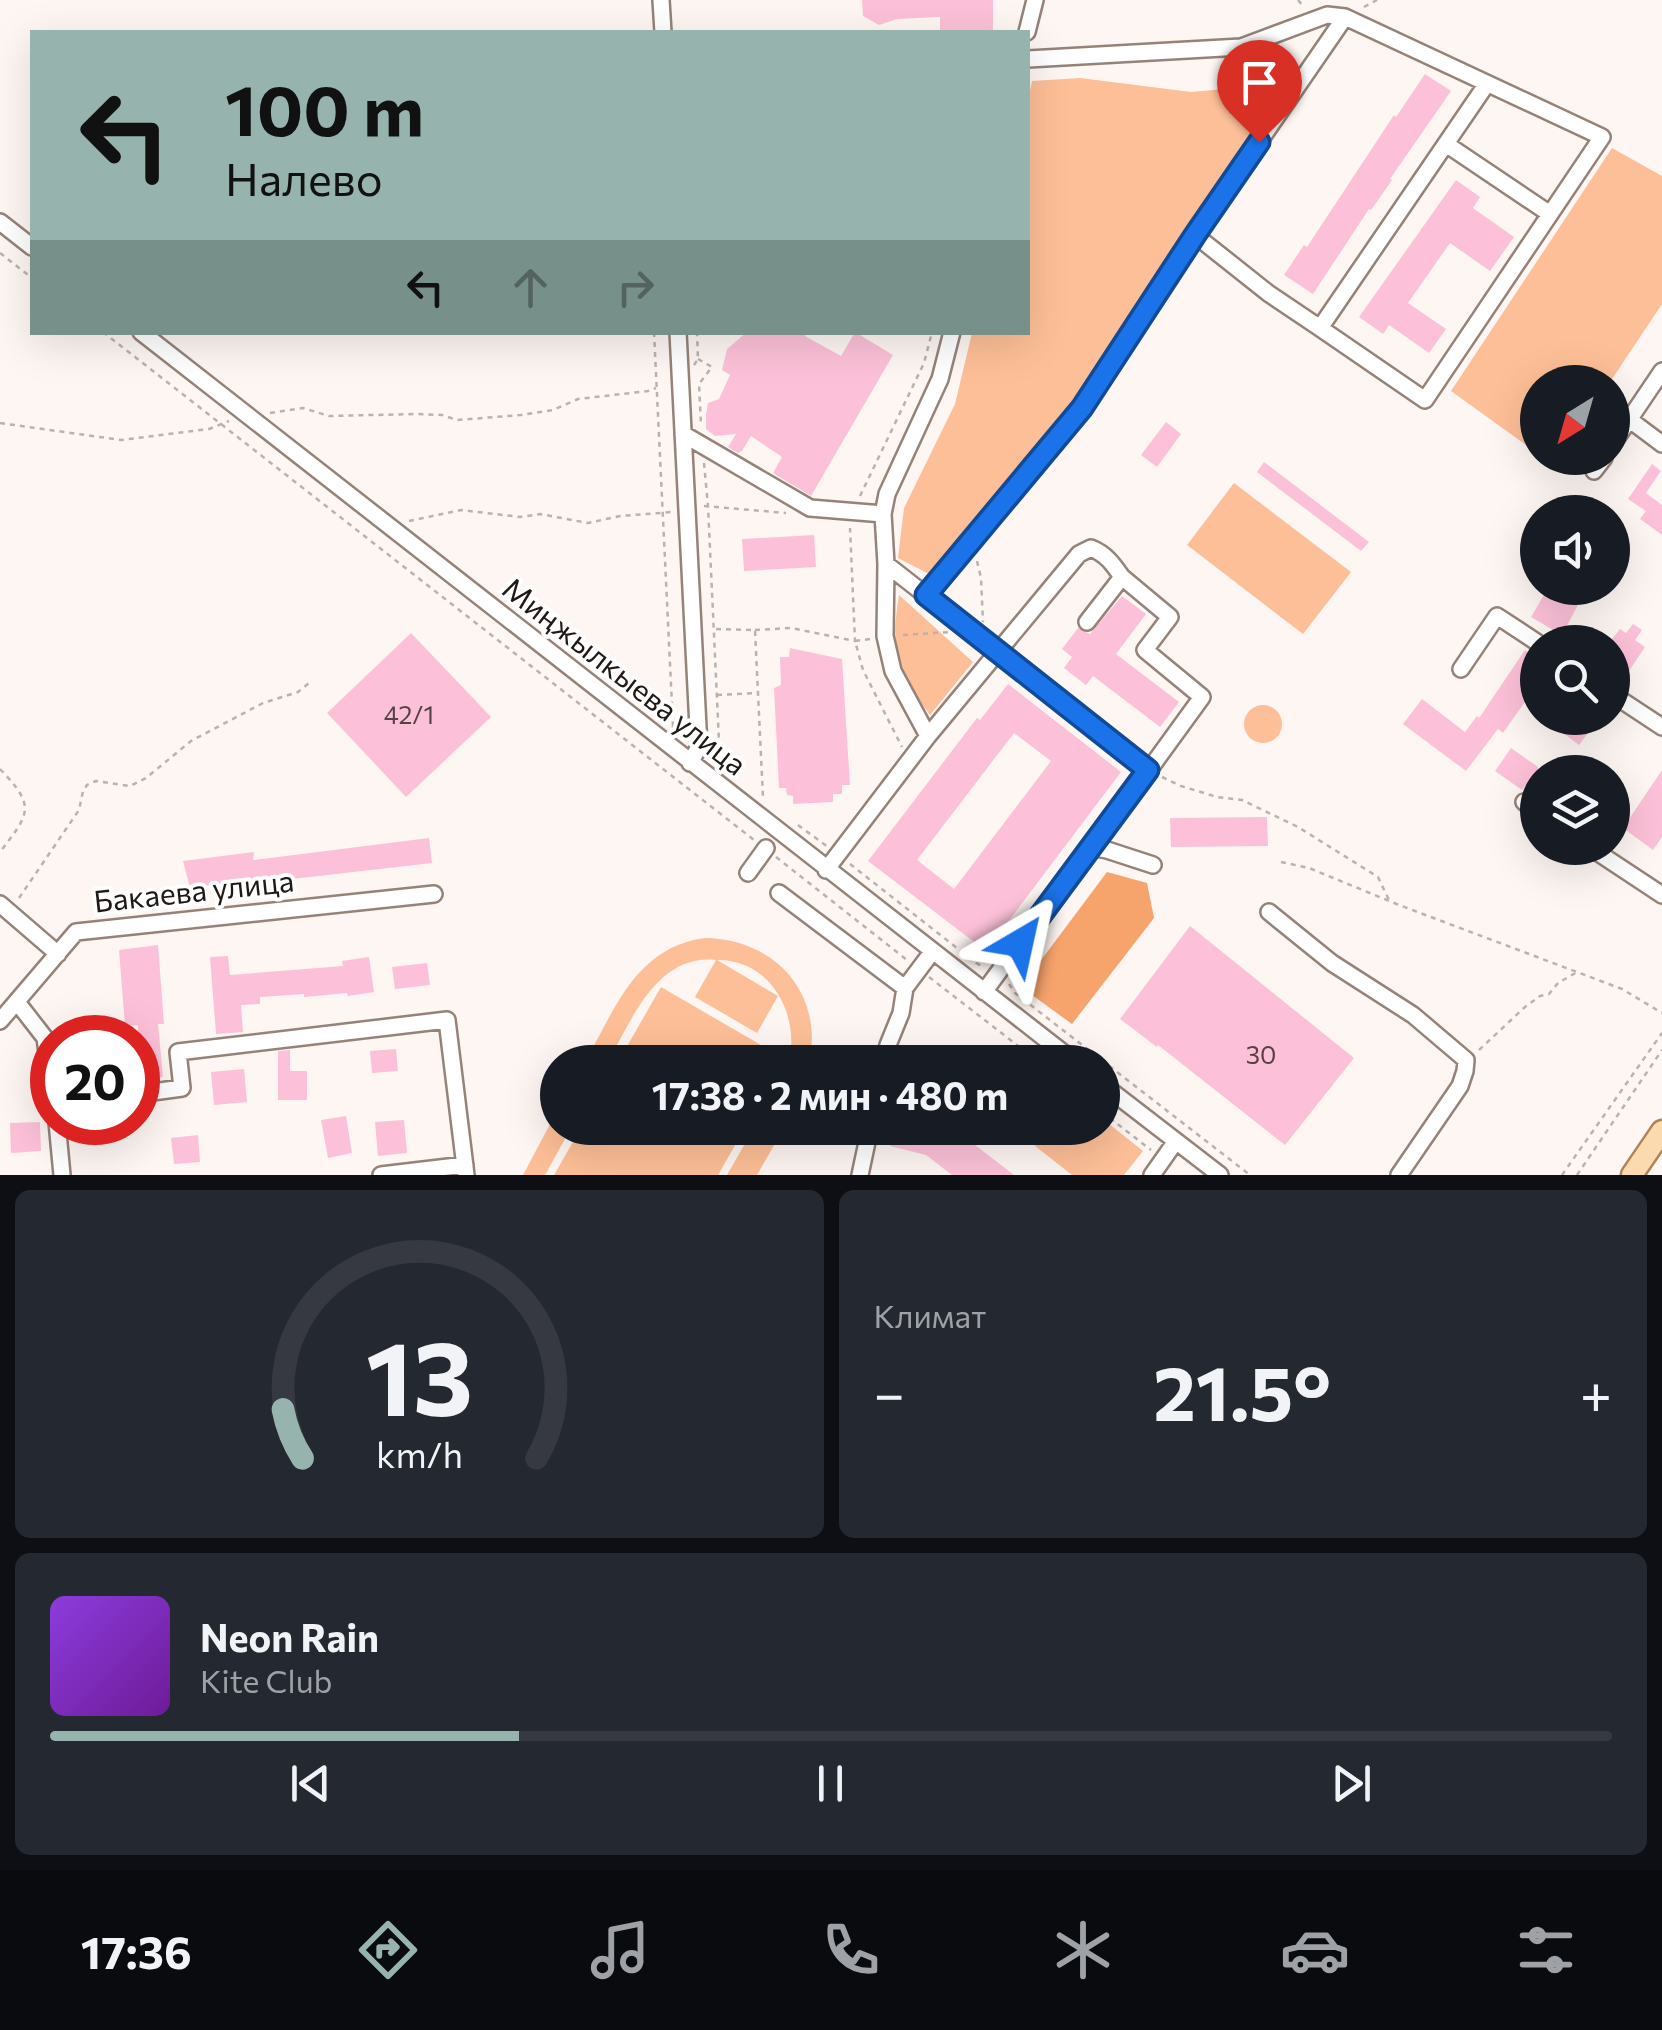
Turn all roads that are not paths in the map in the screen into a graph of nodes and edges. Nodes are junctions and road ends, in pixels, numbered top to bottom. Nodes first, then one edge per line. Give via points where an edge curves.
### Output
1 (661, 0) edge
2 (1035, 0) edge
3 (1344, 17) junction
4 (663, 30) edge
5 (1028, 30) edge
6 (1030, 59) edge
7 (1486, 85) junction
8 (1446, 144) junction
9 (1550, 214) junction
10 (0, 222) edge
11 (1195, 235) junction
12 (30, 245) edge
13 (1320, 328) junction
14 (145, 335) edge
15 (678, 335) edge
16 (951, 335) edge
17 (1662, 371) edge
18 (1630, 420) joint
19 (683, 434) junction
20 (1662, 444) edge
21 (883, 514) junction
22 (886, 564) junction
23 (1122, 577) junction
24 (926, 595) junction
25 (1087, 622) dead end
26 (1520, 631) edge
27 (998, 652) junction
28 (1461, 669) dead end
29 (1630, 706) edge
30 (1662, 728) edge
31 (928, 736) junction
32 (690, 763) junction
33 (1154, 773) junction
34 (1090, 847) junction
35 (766, 848) road end
36 (1153, 865) dead end
37 (1617, 865) edge
38 (826, 870) junction
39 (748, 872) dead end
40 (778, 893) dead end
41 (434, 894) dead end
42 (1662, 895) edge
43 (5, 908) edge
44 (1269, 912) dead end
45 (932, 952) junction
46 (58, 954) junction
47 (905, 988) junction
48 (984, 992) junction
49 (17, 1002) junction
50 (30, 1019) edge
51 (0, 1021) edge
52 (888, 1045) edge
53 (1053, 1045) edge
54 (160, 1091) edge
55 (1120, 1098) edge
56 (1662, 1131) edge
57 (1176, 1141) junction
58 (59, 1145) edge
59 (866, 1145) edge
60 (466, 1170) edge
61 (62, 1175) edge
62 (381, 1175) edge
63 (860, 1175) edge
64 (1152, 1175) edge
65 (1220, 1175) edge
66 (1399, 1175) edge
67 (1632, 1175) edge

1 - 4 street
2 - 5 street
3 - 6 street via 1328,14 1241,46
3 - 7 street
3 - 11 street
7 - 8 street
7 - 9 street via 1602,138
8 - 9 street
8 - 13 street
9 - 13 street via 1425,400
10 - 12 street
11 - 13 street
11 - 24 street via 1082,408
14 - 32 street, Миңжылкыева улица
15 - 19 street
16 - 21 street via 940,379
17 - 18 street
18 - 20 street
19 - 21 street via 810,508
19 - 32 street via 700,748
21 - 22 street
22 - 24 street
22 - 31 street via 885,636 893,671
23 - 25 street
23 - 27 street via 1100,551 1079,554
23 - 33 street via 1170,617 1146,650 1202,697
24 - 27 street
26 - 28 street via 1497,616
27 - 31 street
27 - 33 street
29 - 30 street
31 - 38 street
32 - 38 street, Миңжылкыева улица
33 - 34 street
34 - 36 street
34 - 48 street
35 - 39 street
37 - 42 street
38 - 45 street, Миңжылкыева улица
40 - 47 street
41 - 46 street, Бакаева улица via 76,932
43 - 46 street
44 - 66 street via 1466,1060 1460,1086
45 - 47 street
45 - 48 street, Миңжылкыева улица
46 - 49 street, Бакаева улица
47 - 52 street
48 - 53 street, Миңжылкыева улица
49 - 50 street
49 - 51 street, Бакаева улица
54 - 60 street via 182,1088 178,1052 447,1020
55 - 57 street
56 - 67 main road
57 - 64 street
57 - 65 street
58 - 61 street
59 - 63 street
60 - 62 street

